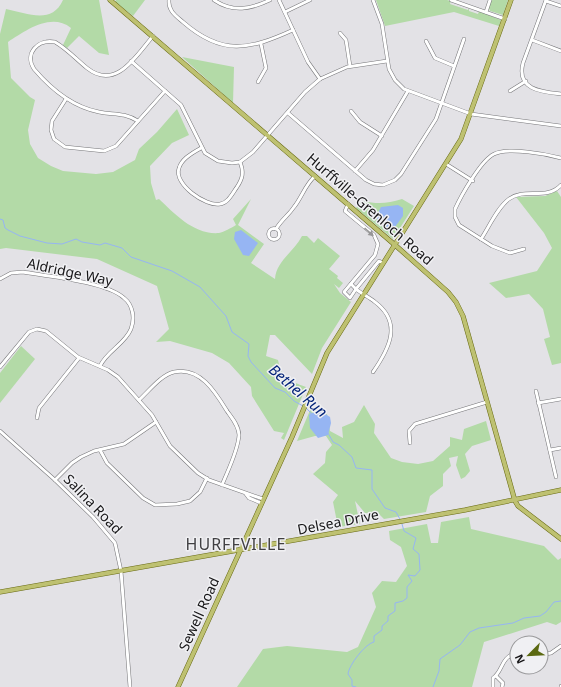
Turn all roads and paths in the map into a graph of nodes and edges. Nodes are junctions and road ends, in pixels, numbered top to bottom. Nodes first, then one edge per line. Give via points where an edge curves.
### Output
1 (110, 0) edge
2 (169, 0) edge
3 (214, 0) edge
4 (270, 0) edge
5 (280, 0) edge
6 (310, 0) edge
7 (373, 0) edge
8 (451, 0) edge
9 (490, 0) edge
10 (511, 0) edge
11 (546, 0) edge
12 (561, 6) edge
13 (285, 12) junction
14 (486, 12) junction
15 (505, 19) junction
16 (293, 30) junction
17 (340, 33) dead end
18 (153, 36) junction
19 (464, 39) dead end
20 (532, 40) junction
21 (426, 41) dead end
22 (261, 44) junction
23 (561, 51) edge
24 (131, 61) junction
25 (388, 61) junction
26 (350, 66) junction
27 (454, 66) junction
28 (320, 79) junction
29 (258, 82) dead end
30 (526, 82) junction
31 (165, 91) junction
32 (408, 91) junction
33 (510, 91) dead end
34 (561, 94) edge
35 (66, 99) junction
36 (441, 104) junction
37 (351, 111) dead end
38 (288, 113) junction
39 (471, 114) junction
40 (138, 121) junction
41 (561, 126) edge
42 (268, 136) junction
43 (382, 136) junction
44 (201, 148) junction
45 (561, 158) edge
46 (240, 162) junction
47 (446, 164) junction
48 (355, 171) junction
49 (315, 176) junction
50 (473, 181) junction
51 (561, 185) edge
52 (348, 204) junction
53 (276, 229) dead end
54 (481, 240) junction
55 (395, 245) junction
56 (524, 249) dead end
57 (375, 255) junction
58 (381, 262) junction
59 (0, 279) edge
60 (350, 284) junction
61 (356, 289) junction
62 (362, 294) junction
63 (79, 358) junction
64 (100, 366) junction
65 (0, 367) edge
66 (373, 372) dead end
67 (536, 391) dead end
68 (561, 399) edge
69 (139, 400) junction
70 (487, 402) junction
71 (538, 403) junction
72 (37, 418) dead end
73 (156, 422) junction
74 (0, 431) edge
75 (410, 443) dead end
76 (561, 448) edge
77 (100, 450) junction
78 (550, 450) junction
79 (556, 477) dead end
80 (207, 478) junction
81 (54, 480) junction
82 (222, 484) junction
83 (561, 490) edge
84 (262, 501) junction
85 (515, 501) junction
86 (561, 540) edge
87 (240, 550) junction
88 (121, 571) junction
89 (0, 592) edge
90 (561, 646) edge
91 (549, 653) edge
92 (509, 657) edge
93 (496, 676) junction
94 (130, 687) edge
95 (178, 687) edge
96 (493, 687) edge
97 (502, 687) edge

1 - 18 main road, Hurffville-Grenloch Road
2 - 22 street via 169,6 174,14 206,39 232,46
3 - 4 street via 224,6 239,9 255,7
5 - 13 street
6 - 13 street
7 - 25 street via 382,24
8 - 14 street
9 - 14 street
10 - 15 main road, Sewell Road
11 - 12 street
11 - 20 street
13 - 16 street
14 - 15 street
15 - 39 main road, Sewell Road
16 - 22 street
16 - 28 street via 308,62
17 - 26 street via 346,40
18 - 24 street
18 - 42 main road, Hurffville-Grenloch Road
19 - 27 street
20 - 23 street
20 - 30 street via 522,68
21 - 27 street via 437,59
22 - 29 street via 266,68
24 - 31 street
24 - 35 street via 120,72 103,75 87,68 55,42 38,44 31,53 31,65 40,77
25 - 26 street
25 - 32 street via 394,78
26 - 28 street
27 - 36 street
28 - 38 street
30 - 33 street
30 - 34 street via 537,90
31 - 40 street
31 - 44 street via 183,109
32 - 36 street
32 - 43 street
35 - 40 street via 88,110 122,114
35 - 40 street via 51,125 54,139 65,147 109,150 116,146
36 - 39 street
36 - 48 street via 433,125 395,180 383,185 374,184
37 - 43 street via 360,122
38 - 42 street
38 - 48 street
39 - 41 street
39 - 47 main road, Sewell Road via 461,139
42 - 46 street
42 - 49 main road, Hurffville-Grenloch Road
43 - 48 street
44 - 46 street via 218,161
44 - 46 street via 181,162 178,176 186,188 212,205 222,204 231,196 242,178
45 - 50 street via 501,151 488,159
47 - 50 street
47 - 55 main road, Sewell Road
49 - 52 main road, Hurffville-Grenloch Road
49 - 53 street via 306,184 295,206 283,217
50 - 54 street via 456,207 455,218 460,226
51 - 54 street via 549,193 520,194 509,199
52 - 55 main road, Hurffville-Grenloch Road
52 -> 57 street via 345,211 377,240
54 - 56 street via 507,252 515,253
55 - 58 main road, Sewell Road
55 - 70 main road, Hurffville-Grenloch Road via 456,302 463,316
57 - 58 street
57 - 60 street
58 - 61 street
58 - 62 main road, Sewell Road
59 - 64 street, Aldridge Way via 11,273 23,272 97,286 124,298 132,310 132,326 126,336 106,355
60 - 61 street
60 - 61 street via 344,292 350,298
61 - 62 street
62 - 66 street via 381,308 391,331 389,347
62 - 84 main road, Sewell Road via 327,353
63 - 64 street
63 - 65 street via 47,332 37,329 28,333
63 - 72 street via 39,408
64 - 69 street via 115,374
67 - 71 street
68 - 71 street
69 - 73 street
69 - 82 street via 173,372 193,374 211,385 239,433
70 - 75 street via 415,424 409,431
70 - 85 main road, Hurffville-Grenloch Road
71 - 78 street
73 - 77 street via 126,443
73 - 80 street via 170,446 192,468
74 - 81 street, Salina Road
76 - 78 street
77 - 80 street via 108,464 143,498 157,505 190,501 200,492
77 - 81 street via 76,460
78 - 79 street
80 - 82 street
81 - 88 street, Salina Road via 113,539
82 - 84 street via 249,493
83 - 85 main road, Delsea Drive
84 - 87 main road, Sewell Road
85 - 86 main road
85 - 87 main road, Delsea Drive
87 - 88 main road, Delsea Drive
87 - 95 main road, Sewell Road
88 - 89 main road, Delsea Drive
88 - 94 street, Salina Road
90 - 91 street
92 - 93 street via 504,660
93 - 96 street via 492,682
93 - 97 street via 503,683

